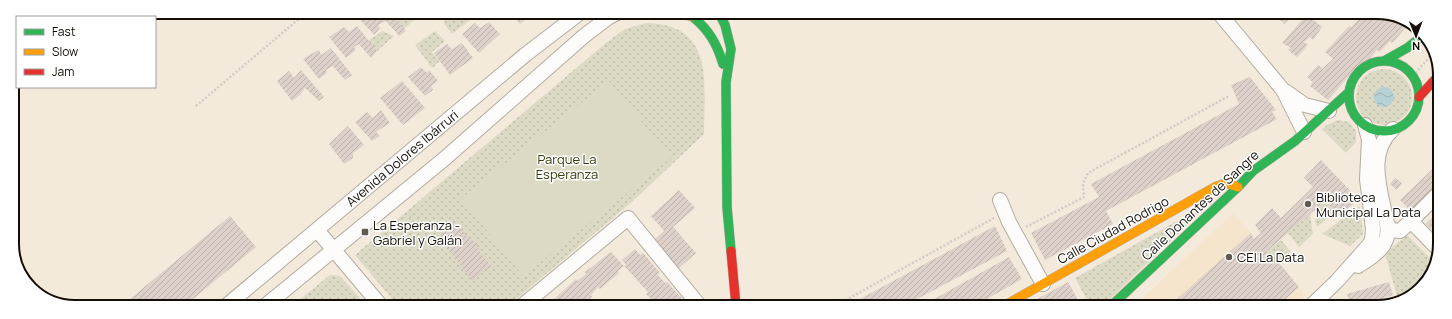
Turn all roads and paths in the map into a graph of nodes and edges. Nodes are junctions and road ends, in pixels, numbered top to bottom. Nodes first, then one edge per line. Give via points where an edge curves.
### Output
1 (299, 19) edge
2 (571, 19) edge
3 (606, 19) edge
4 (695, 19) edge
5 (722, 19) edge
6 (1224, 19) edge
7 (1419, 39) edge
8 (1430, 57) edge
9 (1384, 61) junction
10 (1413, 76) junction
11 (726, 82) junction
12 (1433, 82) edge
13 (1282, 90) junction
14 (1349, 92) junction
15 (1229, 96) dead end
16 (1419, 97) junction
17 (196, 106) dead end
18 (1329, 112) junction
19 (1352, 112) junction
20 (1365, 125) junction
21 (1393, 129) junction
22 (1304, 132) junction
23 (1238, 187) junction
24 (1433, 199) edge
25 (1002, 206) joint
26 (1411, 221) junction
27 (1387, 224) junction
28 (317, 230) junction
29 (1015, 233) junction
30 (1433, 244) edge
31 (333, 250) junction
32 (1337, 281) junction
33 (1043, 284) junction
34 (233, 300) edge
35 (272, 300) edge
36 (376, 300) edge
37 (529, 300) edge
38 (695, 300) edge
39 (735, 300) edge
40 (845, 300) edge
41 (1014, 300) edge
42 (1117, 300) edge
43 (1317, 300) edge

1 - 17 path
2 - 28 street, Avenida Dolores Ibárruri
3 - 31 street, Avenida Dolores Ibárruri via 443,160
4 - 11 main road via 705,27 717,44
5 - 11 main road via 731,50
6 - 13 street
7 - 9 main road
8 - 10 path
9 - 10 main road via 1400,65
9 - 14 main road via 1374,62 1357,73
10 - 16 main road
11 - 39 main road via 726,207
12 - 16 main road
13 - 18 street via 1305,105
13 - 22 street
14 - 18 main road, Calle Donantes de Sangre
14 - 19 main road
15 - 29 path via 1088,173 1083,184 1084,197
16 - 21 main road via 1412,116 1405,124
18 - 19 main road
18 - 22 main road, Calle Donantes de Sangre
19 - 20 main road
20 - 21 main road via 1376,130
20 - 32 street via 1369,140 1367,179 1372,240
21 - 27 street via 1383,141 1378,154 1379,179
22 - 23 main road, Calle Donantes de Sangre via 1253,171
23 - 33 main road, Calle Ciudad Rodrigo via 1226,183 1215,187
23 - 42 main road, Calle Donantes de Sangre
24 - 26 street
25 - 29 street
25 - 40 path
26 - 27 street via 1396,231 1391,230
26 - 30 street
27 - 32 street via 1388,234 1383,246
28 - 31 street
28 - 34 street, Avenida Dolores Ibárruri
29 - 33 street
31 - 35 street, Avenida Dolores Ibárruri
31 - 36 street
32 - 43 street
33 - 41 main road, Calle Ciudad Rodrigo
37 - 38 street via 628,218

